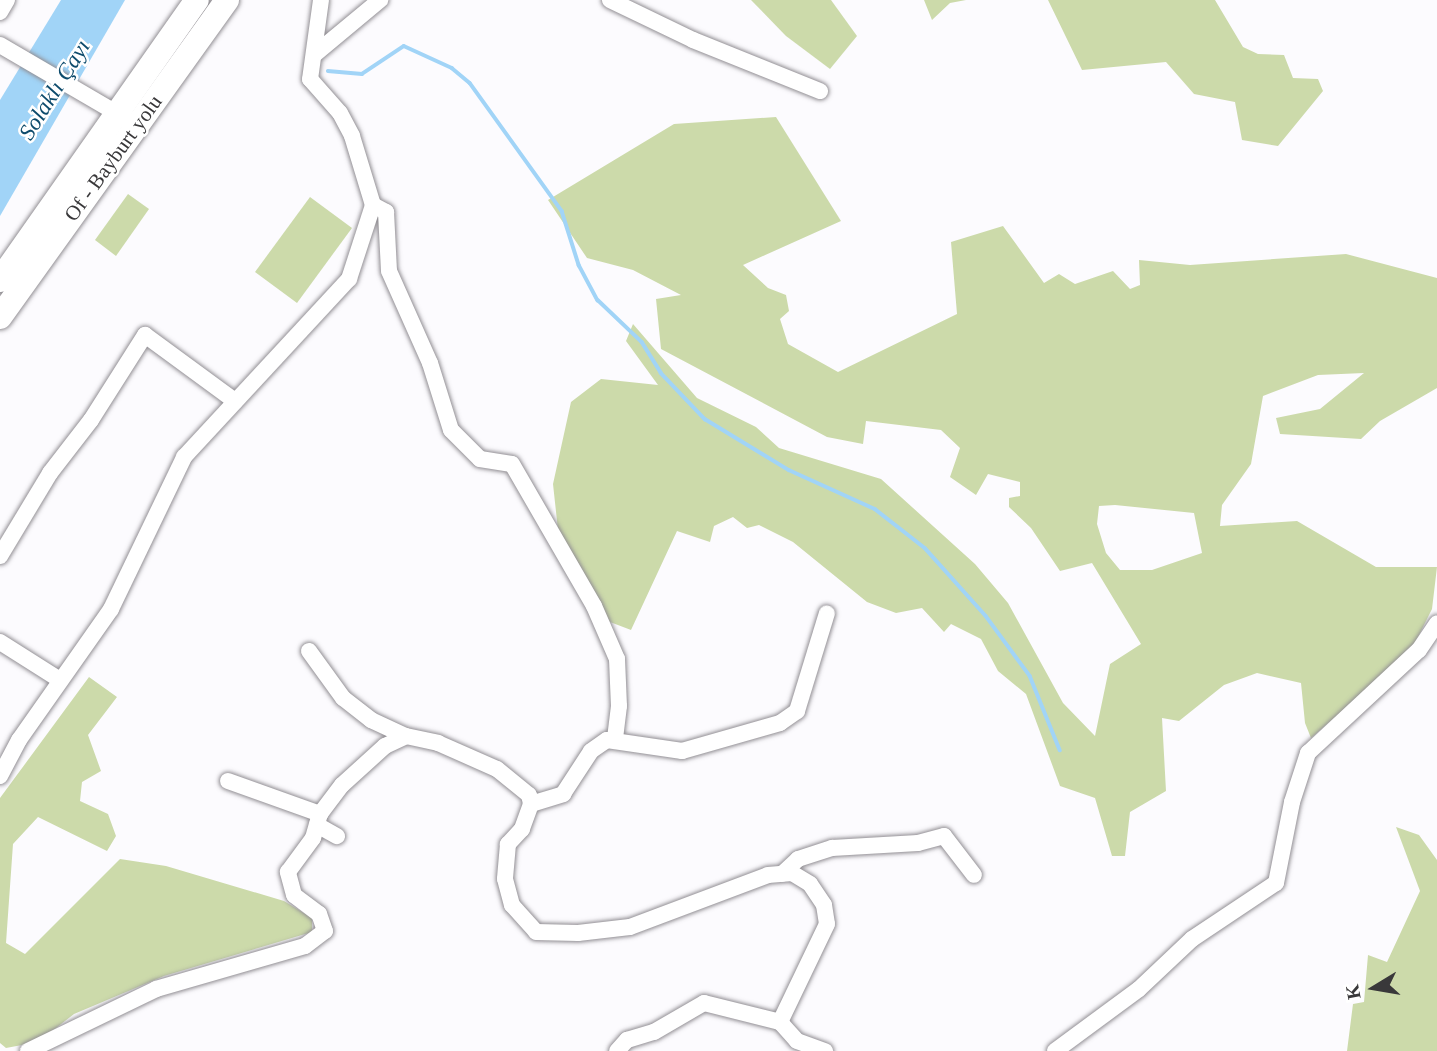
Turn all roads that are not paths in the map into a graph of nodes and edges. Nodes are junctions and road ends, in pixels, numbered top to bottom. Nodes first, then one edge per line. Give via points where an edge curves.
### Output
1 (7, 0) edge
2 (197, 0) edge
3 (226, 0) edge
4 (321, 0) edge
5 (380, 0) edge
6 (610, 0) edge
7 (0, 12) edge
8 (4, 47) edge
9 (315, 54) junction
10 (820, 91) dead end
11 (120, 115) junction
12 (373, 205) junction
13 (0, 280) edge
14 (0, 317) edge
15 (235, 401) junction
16 (0, 556) edge
17 (827, 613) dead end
18 (1437, 623) edge
19 (0, 642) edge
20 (309, 651) dead end
21 (60, 680) junction
22 (406, 736) junction
23 (615, 740) junction
24 (0, 776) edge
25 (228, 781) dead end
26 (531, 804) junction
27 (318, 820) junction
28 (337, 836) dead end
29 (782, 874) junction
30 (974, 875) dead end
31 (780, 1022) junction
32 (28, 1051) edge
33 (617, 1051) edge
34 (825, 1051) edge
35 (1055, 1051) edge

1 - 7 street
2 - 11 highway, Of - Bayburt yolu
3 - 11 highway, Of - Bayburt yolu
4 - 9 street
5 - 9 street
6 - 10 street via 693,40
8 - 11 street
9 - 12 street via 310,79 340,113 352,136
11 - 13 highway, Of - Bayburt yolu
11 - 14 highway, Of - Bayburt yolu
12 - 15 street via 349,279
12 - 23 street via 386,212 389,271 430,363 451,430 480,459 512,464 534,495 594,606 617,659 620,706
15 - 16 street via 145,335 91,420 50,473
15 - 21 street via 184,457 111,609
17 - 23 street via 797,711 780,723 682,751 660,751
18 - 35 street via 1419,650 1308,753 1292,802 1276,883 1226,914 1139,989
19 - 21 street
20 - 22 street via 343,698 371,720
21 - 24 street
22 - 26 street via 438,743 497,769 529,795
22 - 27 street via 376,754 342,785
23 - 26 street via 591,751 563,794
25 - 27 street
26 - 29 street via 522,829 508,844 505,879 512,905 536,932 630,927
27 - 28 street
27 - 32 street via 313,838 288,872 294,895 319,914 325,931 305,946 156,989
29 - 30 street via 797,859 832,848 918,843 944,836
29 - 31 street via 792,873 810,884 824,905 827,924
31 - 33 street via 704,1003 654,1032 627,1040
31 - 34 street via 797,1041

